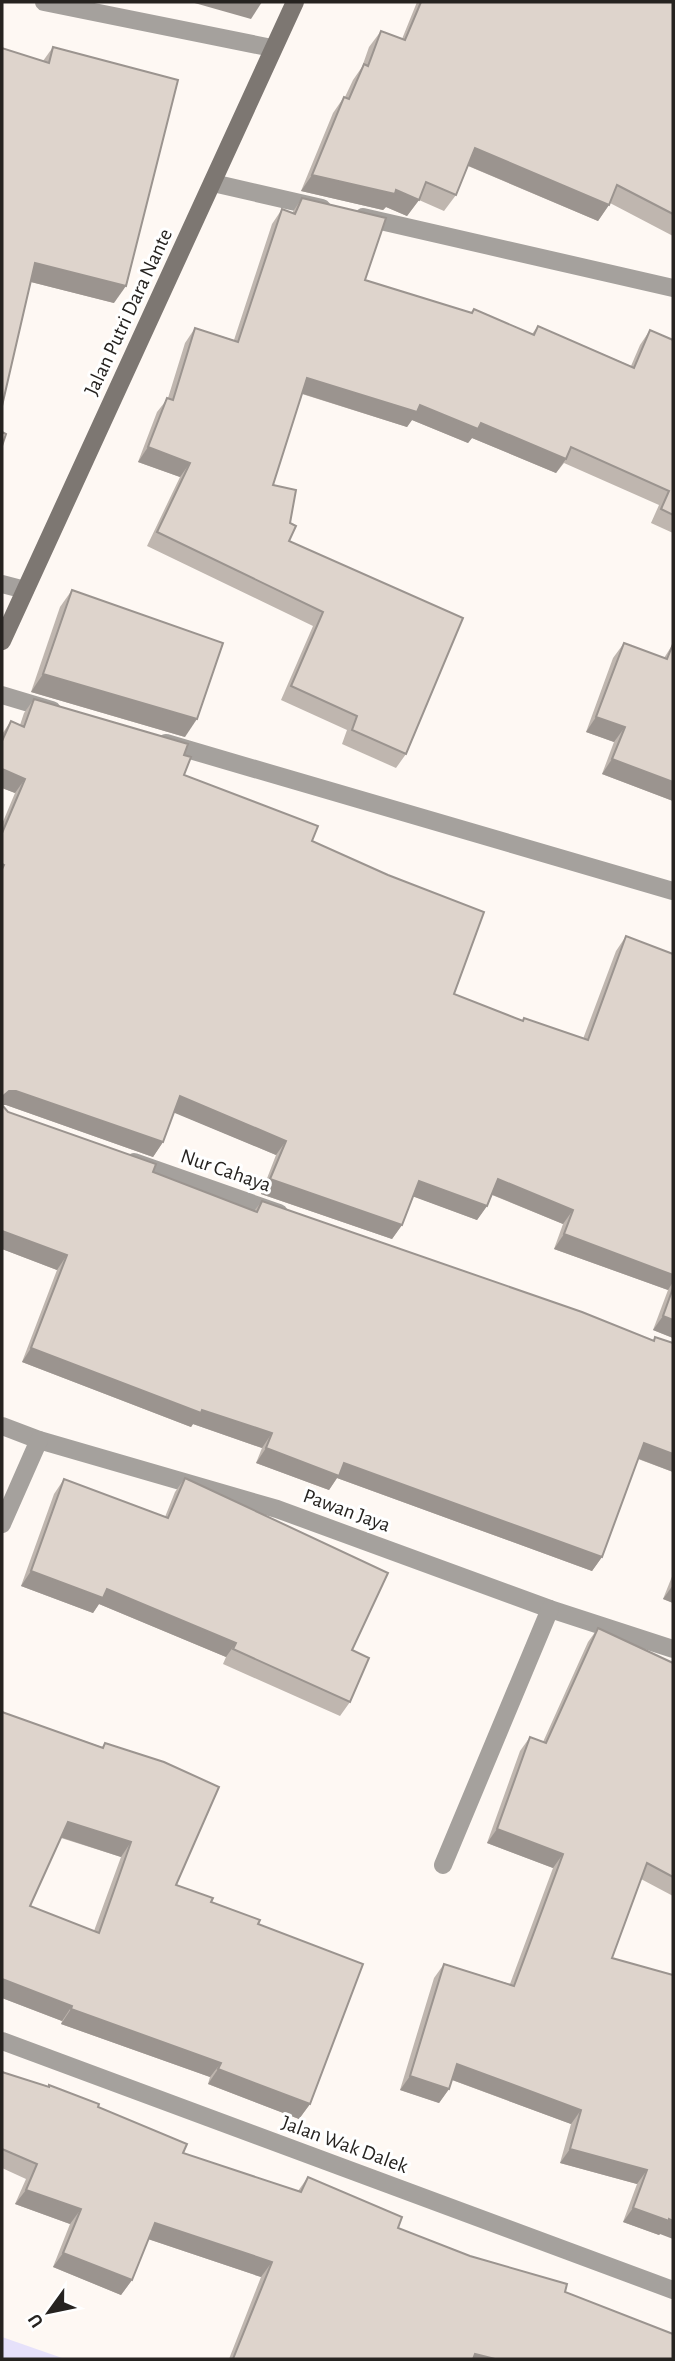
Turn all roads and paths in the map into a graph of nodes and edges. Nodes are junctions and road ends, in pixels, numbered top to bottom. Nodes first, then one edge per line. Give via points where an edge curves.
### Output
1 (44, 2) edge
2 (295, 2) edge
3 (272, 48) junction
4 (213, 183) junction
5 (673, 288) edge
6 (2, 584) edge
7 (25, 590) junction
8 (2, 640) edge
9 (2, 695) edge
10 (69, 715) edge
11 (149, 738) edge
12 (673, 891) edge
13 (120, 1157) edge
14 (291, 1217) edge
15 (2, 1426) edge
16 (39, 1440) junction
17 (2, 1524) edge
18 (550, 1609) junction
19 (673, 1649) edge
20 (443, 1865) dead end
21 (2, 2041) edge
22 (673, 2290) edge

1 - 3 street
2 - 3 street, Jalan Putri Dara Nante
3 - 4 street, Jalan Putri Dara Nante
4 - 5 street
4 - 7 street, Jalan Putri Dara Nante
6 - 7 street
7 - 8 street, Jalan Putri Dara Nante
9 - 10 street
11 - 12 street
13 - 14 street, Nur Cahaya
15 - 16 street, Pawan Jaya
16 - 17 street
16 - 18 street, Pawan Jaya via 277,1509
18 - 19 street, Pawan Jaya
18 - 20 street
21 - 22 street, Jalan Wak Dalek

